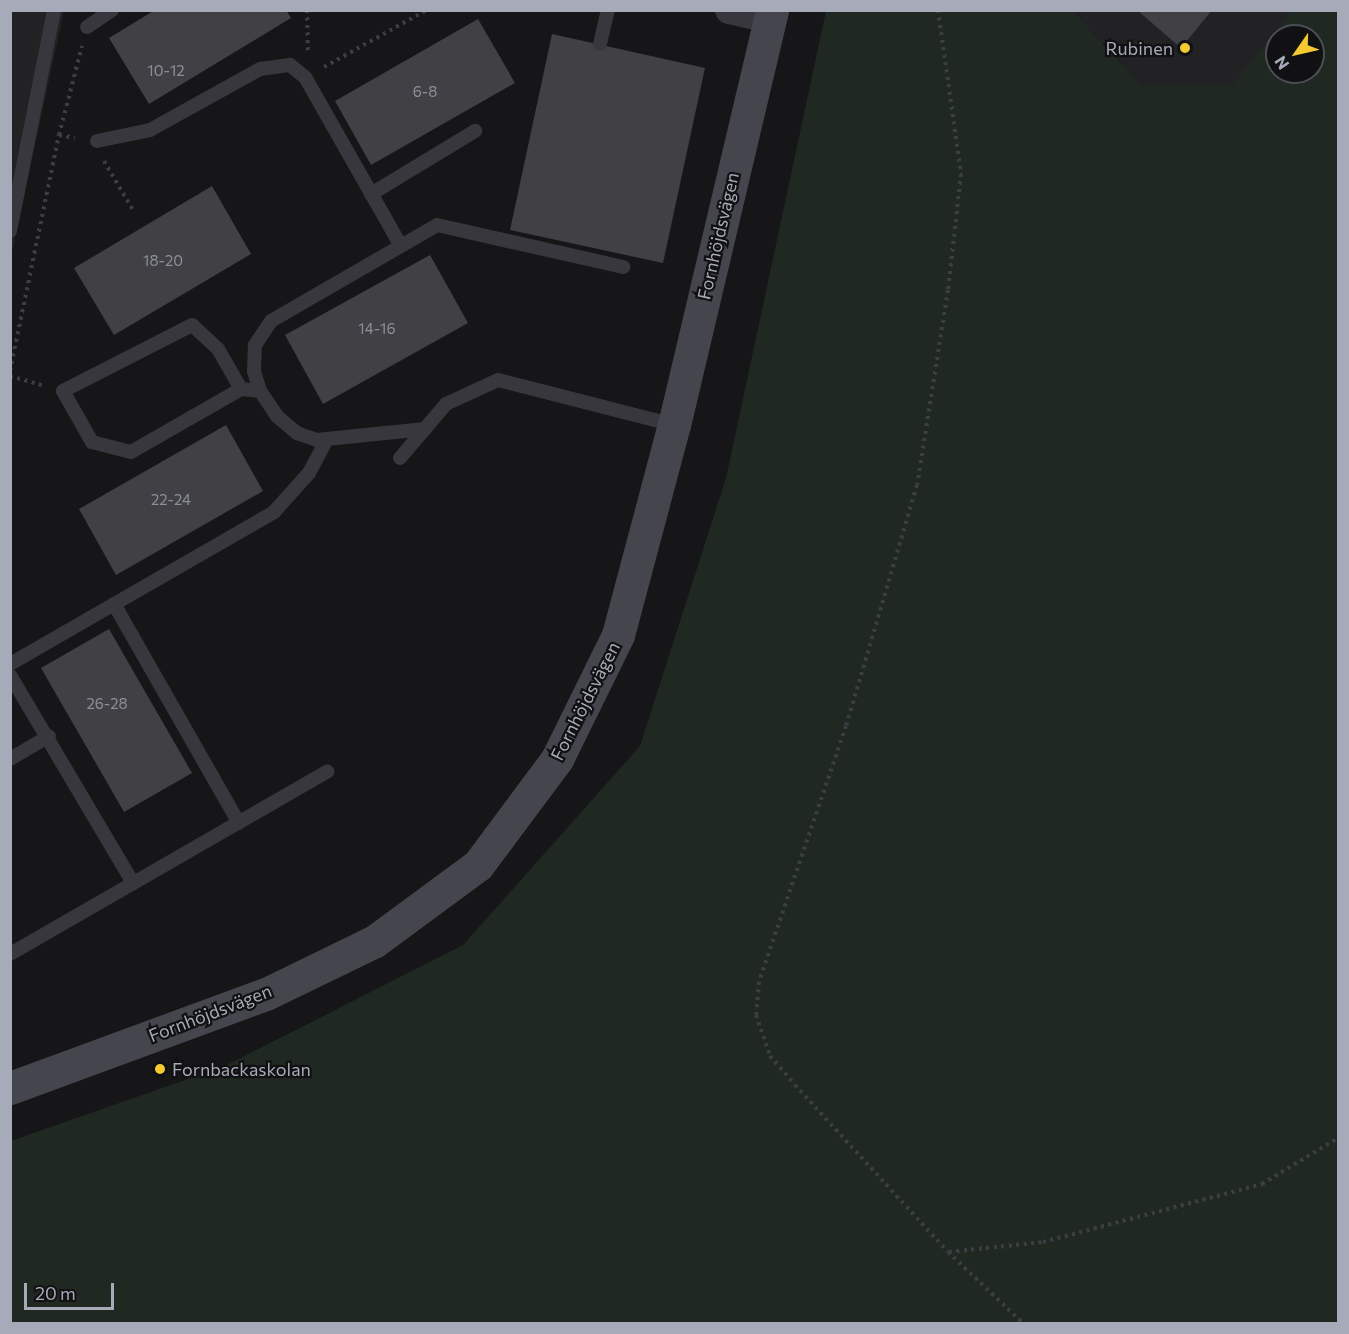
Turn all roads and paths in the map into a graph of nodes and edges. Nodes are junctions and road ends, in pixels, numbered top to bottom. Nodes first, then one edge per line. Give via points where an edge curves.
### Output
1 (54, 10) edge
2 (112, 10) edge
3 (307, 10) edge
4 (427, 10) edge
5 (608, 10) edge
6 (729, 10) edge
7 (938, 10) edge
8 (770, 15) edge
9 (87, 27) joint
10 (600, 44) dead end
11 (305, 77) junction
12 (475, 131) dead end
13 (97, 141) joint
14 (371, 194) junction
15 (134, 212) dead end
16 (10, 231) edge
17 (401, 246) junction
18 (623, 267) dead end
19 (10, 371) edge
20 (10, 376) edge
21 (241, 389) junction
22 (63, 391) junction
23 (260, 391) junction
24 (674, 425) junction
25 (425, 429) junction
26 (327, 439) junction
27 (400, 458) dead end
28 (114, 604) junction
29 (10, 664) edge
30 (10, 675) edge
31 (49, 736) junction
32 (10, 759) edge
33 (327, 772) dead end
34 (239, 823) junction
35 (133, 884) junction
36 (10, 954) edge
37 (13, 1081) edge
38 (1338, 1138) edge
39 (948, 1252) junction
40 (1024, 1323) edge

1 - 16 lane
2 - 9 lane
3 - 11 path via 310,33
4 - 11 path
5 - 10 lane
6 - 8 street
7 - 39 path via 961,174 948,290 917,485 846,726 759,982 756,1015 770,1056
8 - 24 street, Fornhöjdsvägen
9 - 19 path via 59,135
11 - 13 lane via 290,65 260,69 150,130
11 - 14 lane
12 - 14 lane
13 - 15 path via 105,165
14 - 17 lane
17 - 18 lane via 437,225
17 - 23 lane via 271,321 255,345 254,370
20 - 22 path
21 - 22 lane via 131,452 92,442
21 - 22 lane via 218,349 192,325
21 - 23 lane
23 - 26 lane via 277,416 297,433
24 - 25 lane via 498,380 446,404
24 - 37 street, Fornhöjdsvägen via 618,635 557,759 478,865 375,941 286,984
25 - 26 lane
25 - 27 lane
26 - 28 lane via 309,473 274,512
28 - 29 lane
28 - 34 lane
30 - 31 lane
31 - 32 lane
31 - 35 lane
33 - 34 lane
34 - 35 lane
35 - 36 lane
38 - 39 path via 1262,1184 1043,1242
39 - 40 path

